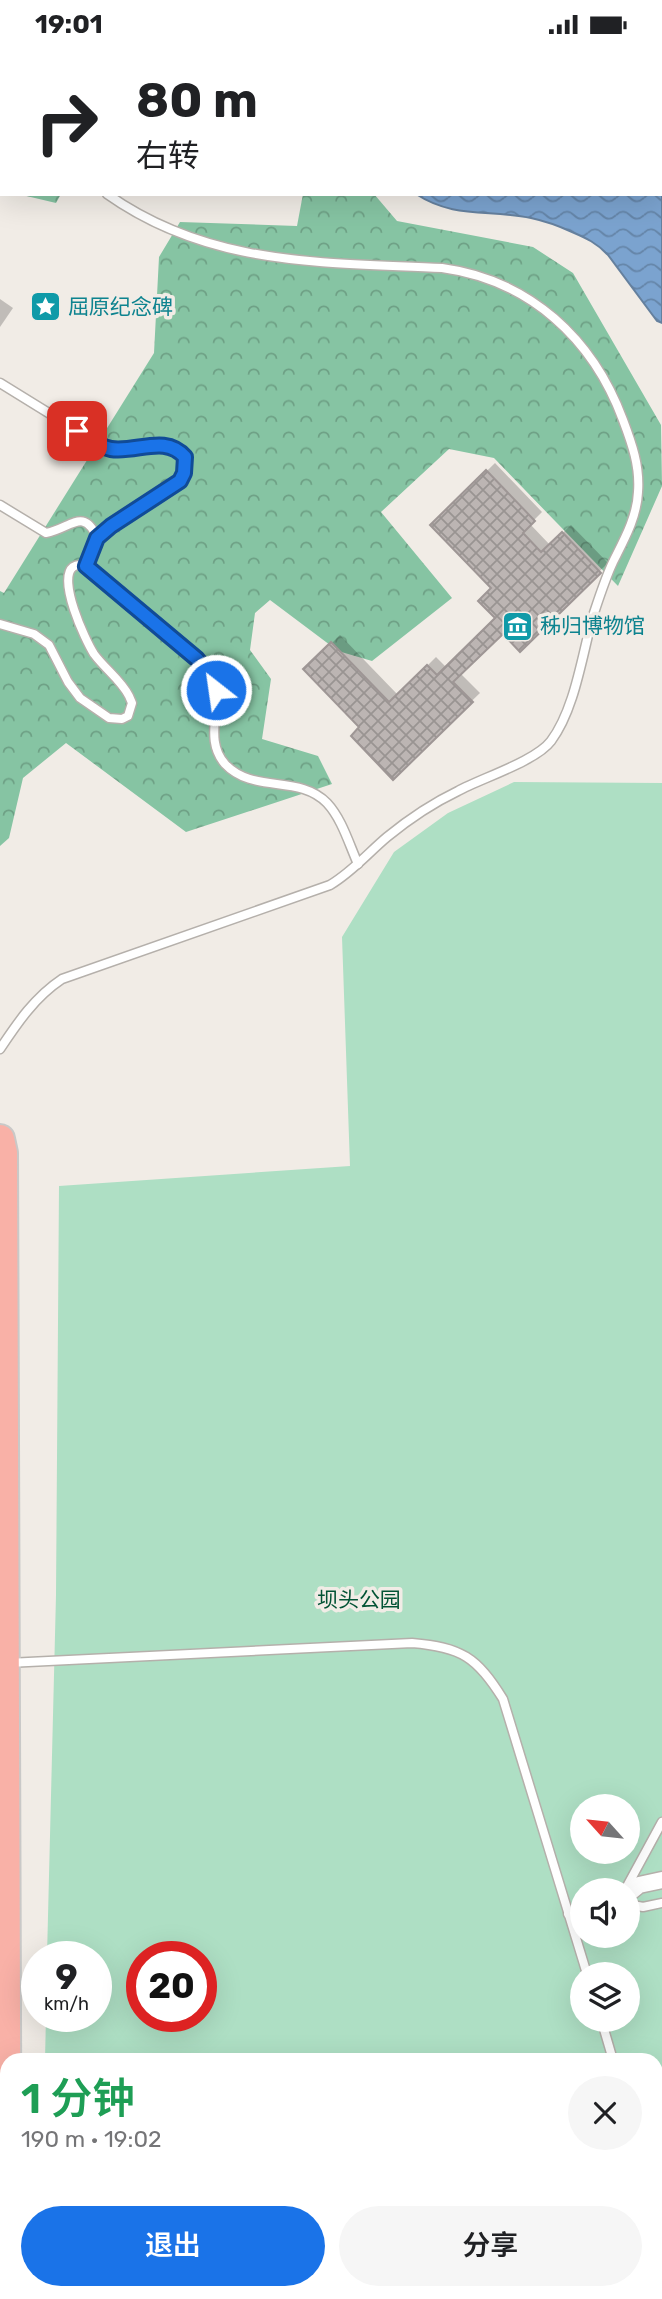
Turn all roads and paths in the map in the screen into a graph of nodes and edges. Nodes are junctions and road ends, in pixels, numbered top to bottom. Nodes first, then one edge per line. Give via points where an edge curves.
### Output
1 (110, 196) edge
2 (0, 383) edge
3 (0, 505) edge
4 (97, 538) junction
5 (86, 566) junction
6 (0, 624) edge
7 (358, 864) junction
8 (0, 1049) edge
9 (0, 1139) edge
10 (4, 1664) junction
11 (662, 1822) edge
12 (3, 1862) edge
13 (634, 1878) edge
14 (662, 1880) edge
15 (640, 1885) edge
16 (662, 1903) edge
17 (640, 1906) edge
18 (568, 1913) joint
19 (583, 1962) edge
20 (605, 2032) edge
21 (5, 2053) edge
22 (611, 2053) edge

1 - 7 lane via 172,230 227,249 282,260 454,269 507,286 579,340 620,411 633,446 638,495 632,520 598,599 561,727 532,757 421,812
2 - 4 lane via 102,446 166,445 185,457 180,481
3 - 4 lane via 46,533 86,521
4 - 5 lane
5 - 6 lane via 78,565 68,574 71,600 93,652 129,696 128,716 109,717 79,698 50,645 34,634
5 - 7 lane via 206,668 216,690 216,749 225,764 256,782 301,787 325,801
7 - 8 lane via 315,891 62,979 34,1002
9 - 10 highway
10 - 12 highway
10 - 18 lane via 412,1643 439,1645 466,1655 488,1674 503,1699
11 - 13 lane
12 - 21 highway
14 - 15 street
16 - 17 lane
18 - 19 lane
20 - 22 lane

